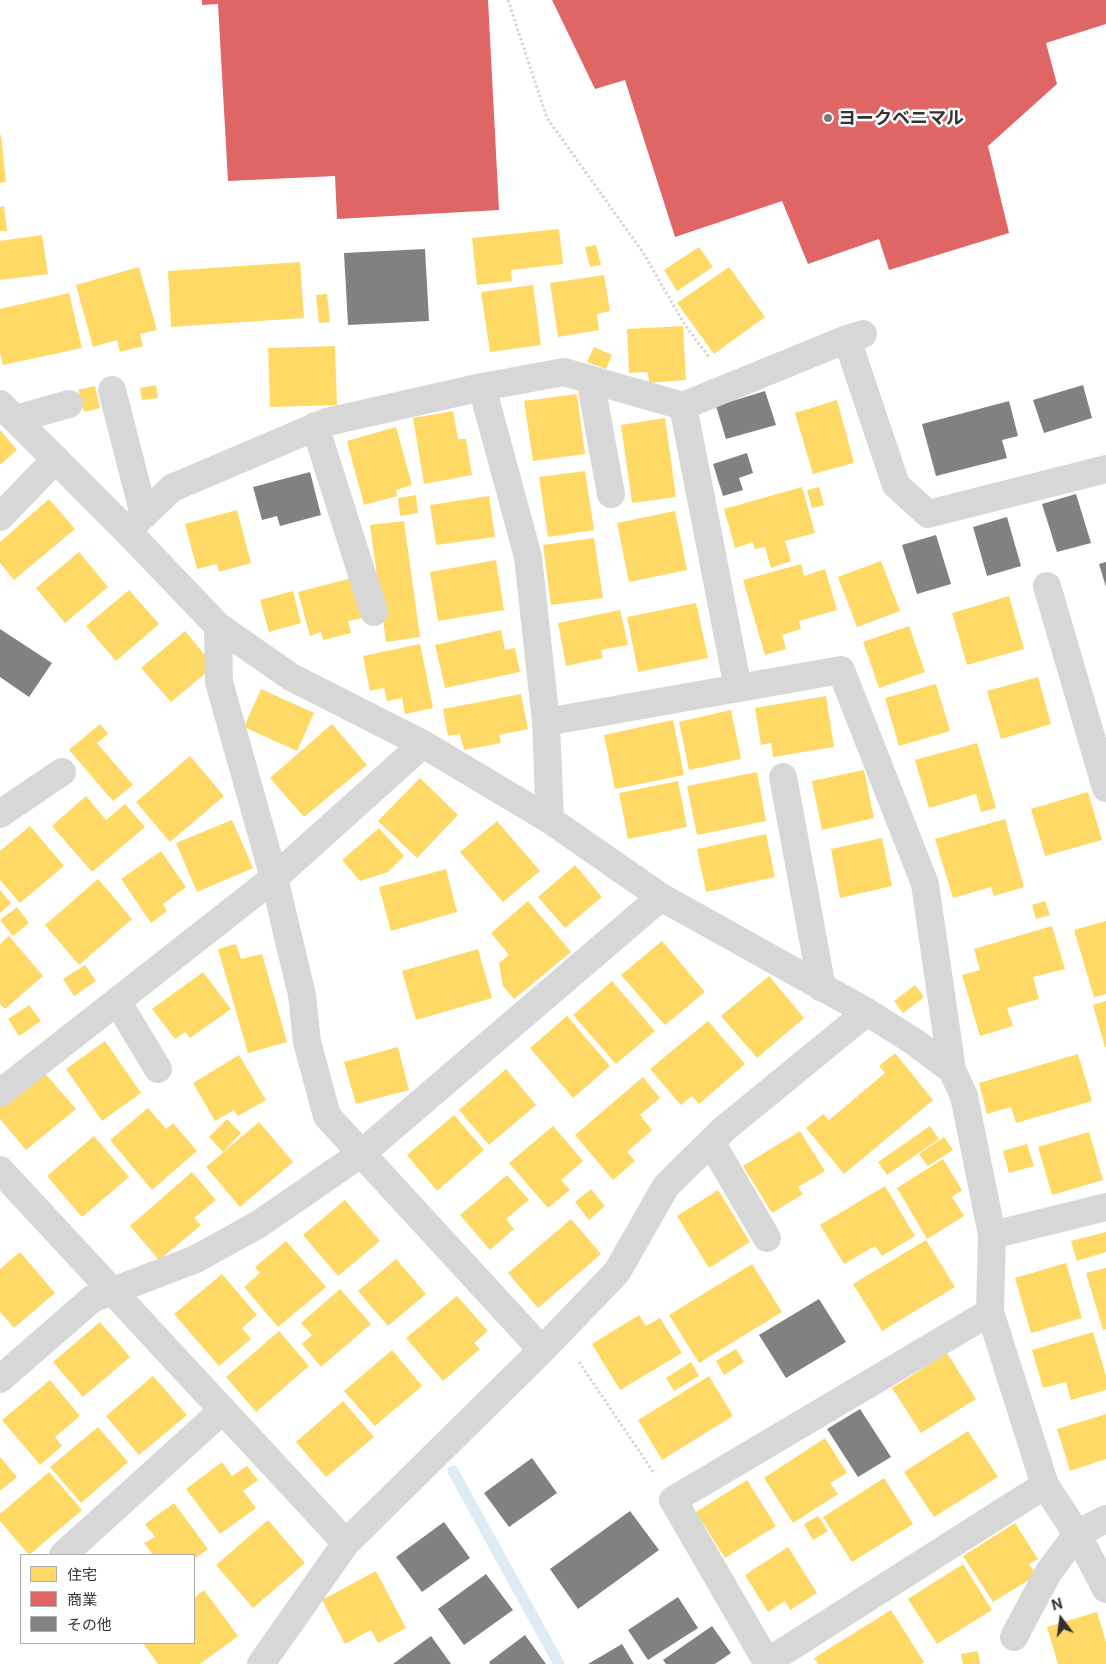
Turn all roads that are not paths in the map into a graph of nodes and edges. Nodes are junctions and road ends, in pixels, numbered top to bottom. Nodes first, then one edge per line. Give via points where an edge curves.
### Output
1 (590, 379) junction
2 (482, 387) junction
3 (112, 390) dead end
4 (69, 404) dead end
5 (683, 406) junction
6 (8, 411) edge
7 (315, 426) junction
8 (56, 459) junction
9 (1106, 469) edge
10 (611, 494) dead end
11 (0, 517) edge
12 (136, 523) junction
13 (1047, 586) dead end
14 (374, 612) dead end
15 (218, 626) junction
16 (738, 688) junction
17 (546, 722) junction
18 (423, 744) junction
19 (62, 772) dead end
20 (783, 777) dead end
21 (1106, 788) edge
22 (0, 814) edge
23 (550, 820) junction
24 (274, 878) junction
25 (661, 897) junction
26 (822, 988) junction
27 (117, 1001) junction
28 (867, 1012) junction
29 (158, 1069) dead end
30 (952, 1070) junction
31 (0, 1093) edge
32 (711, 1142) junction
33 (362, 1153) junction
34 (0, 1170) edge
35 (1106, 1207) edge
36 (992, 1235) junction
37 (767, 1238) dead end
38 (113, 1291) junction
39 (990, 1312) junction
40 (551, 1341) junction
41 (0, 1379) edge
42 (223, 1410) junction
43 (1045, 1485) junction
44 (1106, 1519) edge
45 (1077, 1534) junction
46 (346, 1543) junction
47 (64, 1554) edge
48 (1106, 1589) edge
49 (1014, 1637) dead end
50 (767, 1663) edge
51 (261, 1664) edge

1 - 2 street via 564,372
1 - 5 street
1 - 10 street
2 - 7 street
2 - 17 street via 528,557
3 - 12 street
4 - 6 street
5 - 9 street via 855,337 896,485 928,514
5 - 16 street
6 - 8 street
7 - 12 street via 172,488
7 - 14 street
8 - 11 street
8 - 12 street
12 - 15 street
13 - 21 street
15 - 18 street via 291,677
15 - 24 street via 219,682
16 - 17 street
16 - 30 street via 842,670 925,884
17 - 23 street
18 - 23 street
18 - 24 street
19 - 22 street
20 - 26 street
23 - 25 street
24 - 27 street
24 - 33 street via 302,995 306,1042 327,1116
25 - 26 street
25 - 33 street
26 - 28 street
27 - 29 street
27 - 31 street
28 - 30 street
28 - 32 street
30 - 36 street via 964,1096
32 - 37 street
32 - 40 street via 666,1186 617,1272
33 - 38 street via 251,1228 196,1258
33 - 40 street
34 - 38 street
35 - 36 street
36 - 39 street
38 - 41 street via 92,1299
38 - 42 street
39 - 43 street
39 - 50 street via 673,1500
40 - 46 street
42 - 46 street
42 - 47 street
43 - 45 street
43 - 50 street
44 - 45 street
45 - 48 street
45 - 49 street via 1048,1574
46 - 51 street

